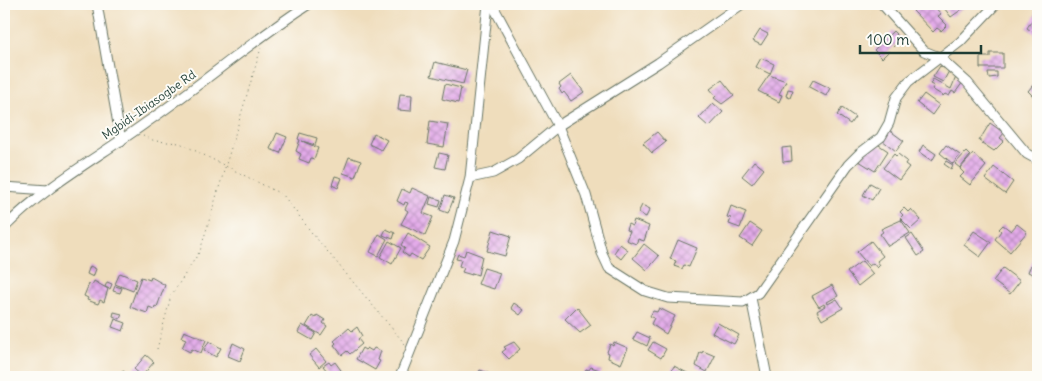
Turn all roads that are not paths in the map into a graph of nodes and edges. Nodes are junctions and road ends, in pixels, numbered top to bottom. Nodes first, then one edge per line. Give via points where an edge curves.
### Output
1 (97, 4) edge
2 (309, 4) edge
3 (488, 4) edge
4 (492, 4) edge
5 (742, 4) edge
6 (882, 4) edge
7 (994, 5) edge
8 (939, 57) junction
9 (558, 126) junction
10 (121, 141) junction
11 (1038, 160) edge
12 (470, 178) junction
13 (4, 188) edge
14 (48, 190) junction
15 (4, 228) edge
16 (751, 298) junction
17 (400, 377) edge
18 (767, 377) edge

1 - 10 street
2 - 10 street, Mgbidi-Ibiasogbe Rd
3 - 12 street
4 - 9 street
5 - 9 street via 658,64
6 - 8 street via 924,51
7 - 8 street via 960,42
8 - 11 street via 967,82 1027,154
8 - 16 street via 908,82 896,98 881,137 848,165 768,280
9 - 12 street via 518,159 493,173
9 - 16 street via 586,195 602,253 610,268 645,291 668,298 732,302
10 - 14 street, Mgbidi-Ibiasogbe Rd
12 - 17 street via 454,241
13 - 14 street
14 - 15 street, Mgbidi-Ibiasogbe Rd
16 - 18 street

